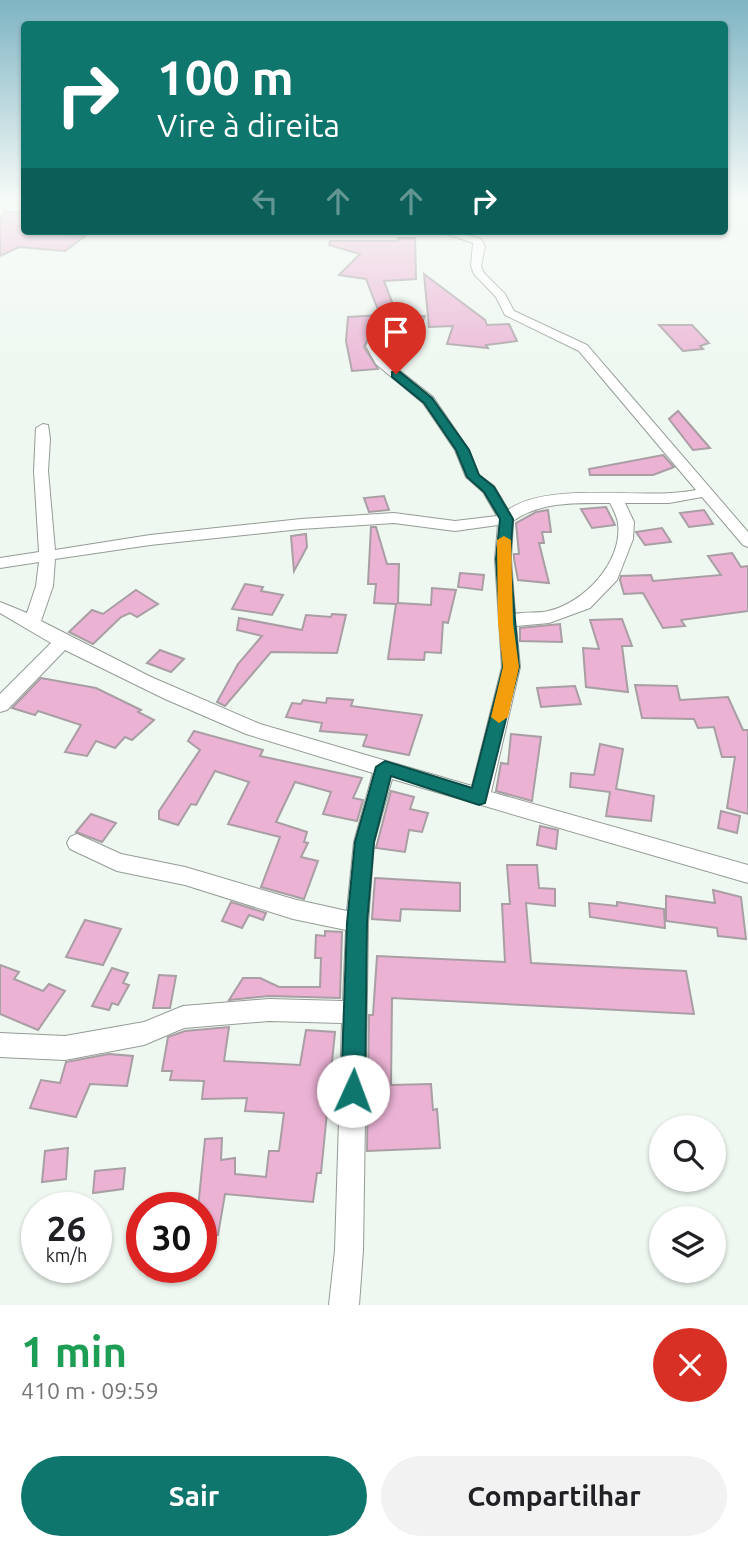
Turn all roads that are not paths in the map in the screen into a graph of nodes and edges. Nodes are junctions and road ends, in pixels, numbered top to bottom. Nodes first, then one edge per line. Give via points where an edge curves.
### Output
1 (476, 263) edge
2 (412, 316) dead end
3 (43, 428) dead end
4 (706, 492) junction
5 (615, 498) junction
6 (506, 519) junction
7 (748, 542) edge
8 (48, 555) junction
9 (0, 563) edge
10 (0, 607) edge
11 (32, 622) junction
12 (506, 623) junction
13 (63, 642) junction
14 (0, 705) edge
15 (385, 767) junction
16 (479, 797) junction
17 (77, 844) dead end
18 (748, 874) edge
19 (357, 923) junction
20 (355, 1012) junction
21 (0, 1045) edge
22 (344, 1305) edge

1 - 4 street via 509,313 583,348
2 - 6 street via 397,333 377,334 372,346 380,361 428,400 462,450 473,477 489,489
3 - 8 street via 41,470
4 - 5 street via 671,499
4 - 7 street
5 - 6 street via 566,499 516,509
5 - 12 street via 626,522 625,539 611,576 584,604 549,617
6 - 8 street via 455,526 394,518 301,524
6 - 12 street
8 - 9 street
8 - 11 street via 39,610
10 - 11 street
11 - 13 street
12 - 16 street via 509,686
13 - 14 street
13 - 15 street via 214,716
15 - 16 street
15 - 19 street via 364,842
16 - 18 street
17 - 19 street via 117,862
19 - 20 street
20 - 21 street via 269,1010 204,1015 183,1017 144,1033 65,1048
20 - 22 street

